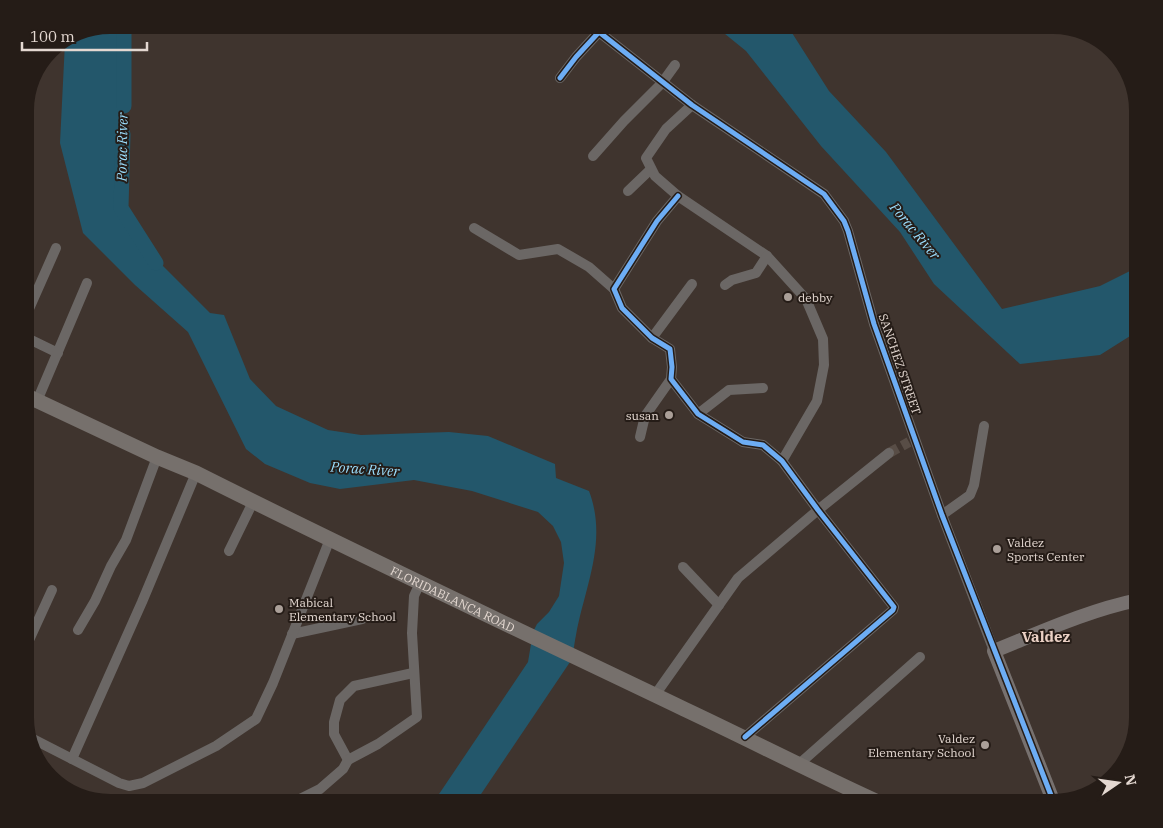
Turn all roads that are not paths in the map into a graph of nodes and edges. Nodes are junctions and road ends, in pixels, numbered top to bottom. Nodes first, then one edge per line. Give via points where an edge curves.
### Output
1 (597, 34) edge
2 (602, 34) edge
3 (675, 65) dead end
4 (560, 78) dead end
5 (662, 82) junction
6 (692, 105) junction
7 (593, 156) dead end
8 (651, 168) junction
9 (628, 191) dead end
10 (678, 196) junction
11 (474, 228) dead end
12 (56, 248) dead end
13 (767, 256) junction
14 (86, 283) dead end
15 (692, 284) dead end
16 (725, 285) dead end
17 (614, 289) junction
18 (34, 298) edge
19 (652, 338) junction
20 (34, 341) edge
21 (58, 353) junction
22 (671, 379) junction
23 (763, 388) dead end
24 (34, 393) edge
25 (34, 399) edge
26 (698, 414) junction
27 (984, 426) dead end
28 (640, 437) dead end
29 (889, 454) tunnel mouth
30 (157, 457) junction
31 (782, 461) junction
32 (196, 473) junction
33 (253, 502) junction
34 (818, 510) junction
35 (942, 515) junction
36 (330, 539) junction
37 (229, 551) dead end
38 (682, 567) dead end
39 (420, 583) junction
40 (52, 590) dead end
41 (1129, 602) edge
42 (719, 605) junction
43 (362, 619) dead end
44 (34, 629) edge
45 (78, 630) dead end
46 (292, 634) junction
47 (994, 651) junction
48 (920, 657) dead end
49 (414, 672) junction
50 (655, 695) junction
51 (745, 737) junction
52 (37, 741) edge
53 (72, 759) junction
54 (348, 760) junction
55 (798, 765) junction
56 (310, 794) edge
57 (861, 794) edge
58 (1050, 794) edge

1 - 4 street, SANCHEZ STREET
2 - 5 street, SANCHEZ STREET
3 - 5 street
5 - 6 street, SANCHEZ STREET
5 - 7 street
6 - 8 street via 666,129 646,158
6 - 35 street, SANCHEZ STREET via 824,194 841,216 912,440
8 - 9 street
8 - 10 street via 655,176
10 - 13 street
10 - 17 street via 657,221
11 - 17 street via 519,254 558,249 589,267
12 - 18 street
13 - 16 street via 756,273
13 - 31 street via 806,299 823,339 824,365 817,401
14 - 21 street
15 - 19 street
17 - 19 street via 622,308
19 - 22 street via 670,349
20 - 21 street
21 - 24 street
22 - 26 street
22 - 28 street via 645,416
23 - 26 street via 729,390
25 - 30 main road, FLORIDABLANCA ROAD
26 - 31 street via 743,442 763,445
27 - 35 street via 970,495
29 - 34 street
30 - 32 main road, FLORIDABLANCA ROAD
30 - 45 street via 126,540
31 - 34 street
32 - 33 main road, FLORIDABLANCA ROAD
32 - 53 street
33 - 36 main road, FLORIDABLANCA ROAD
33 - 37 street
34 - 42 street via 738,578
34 - 51 street via 894,607
35 - 47 street, SANCHEZ STREET
36 - 39 main road, FLORIDABLANCA ROAD
36 - 46 street
38 - 42 street
39 - 49 street via 414,596
39 - 50 main road, FLORIDABLANCA ROAD
40 - 44 street
41 - 47 street
42 - 50 street
43 - 46 street
46 - 53 street via 256,719 216,746 143,783 129,786
47 - 58 street, SANCHEZ STREET
48 - 55 street
49 - 54 street via 417,717
49 - 54 street via 354,686 340,700 334,734
50 - 51 main road, FLORIDABLANCA ROAD
51 - 55 main road, FLORIDABLANCA ROAD
52 - 53 street
54 - 56 street via 343,769
55 - 57 main road, FLORIDABLANCA ROAD

